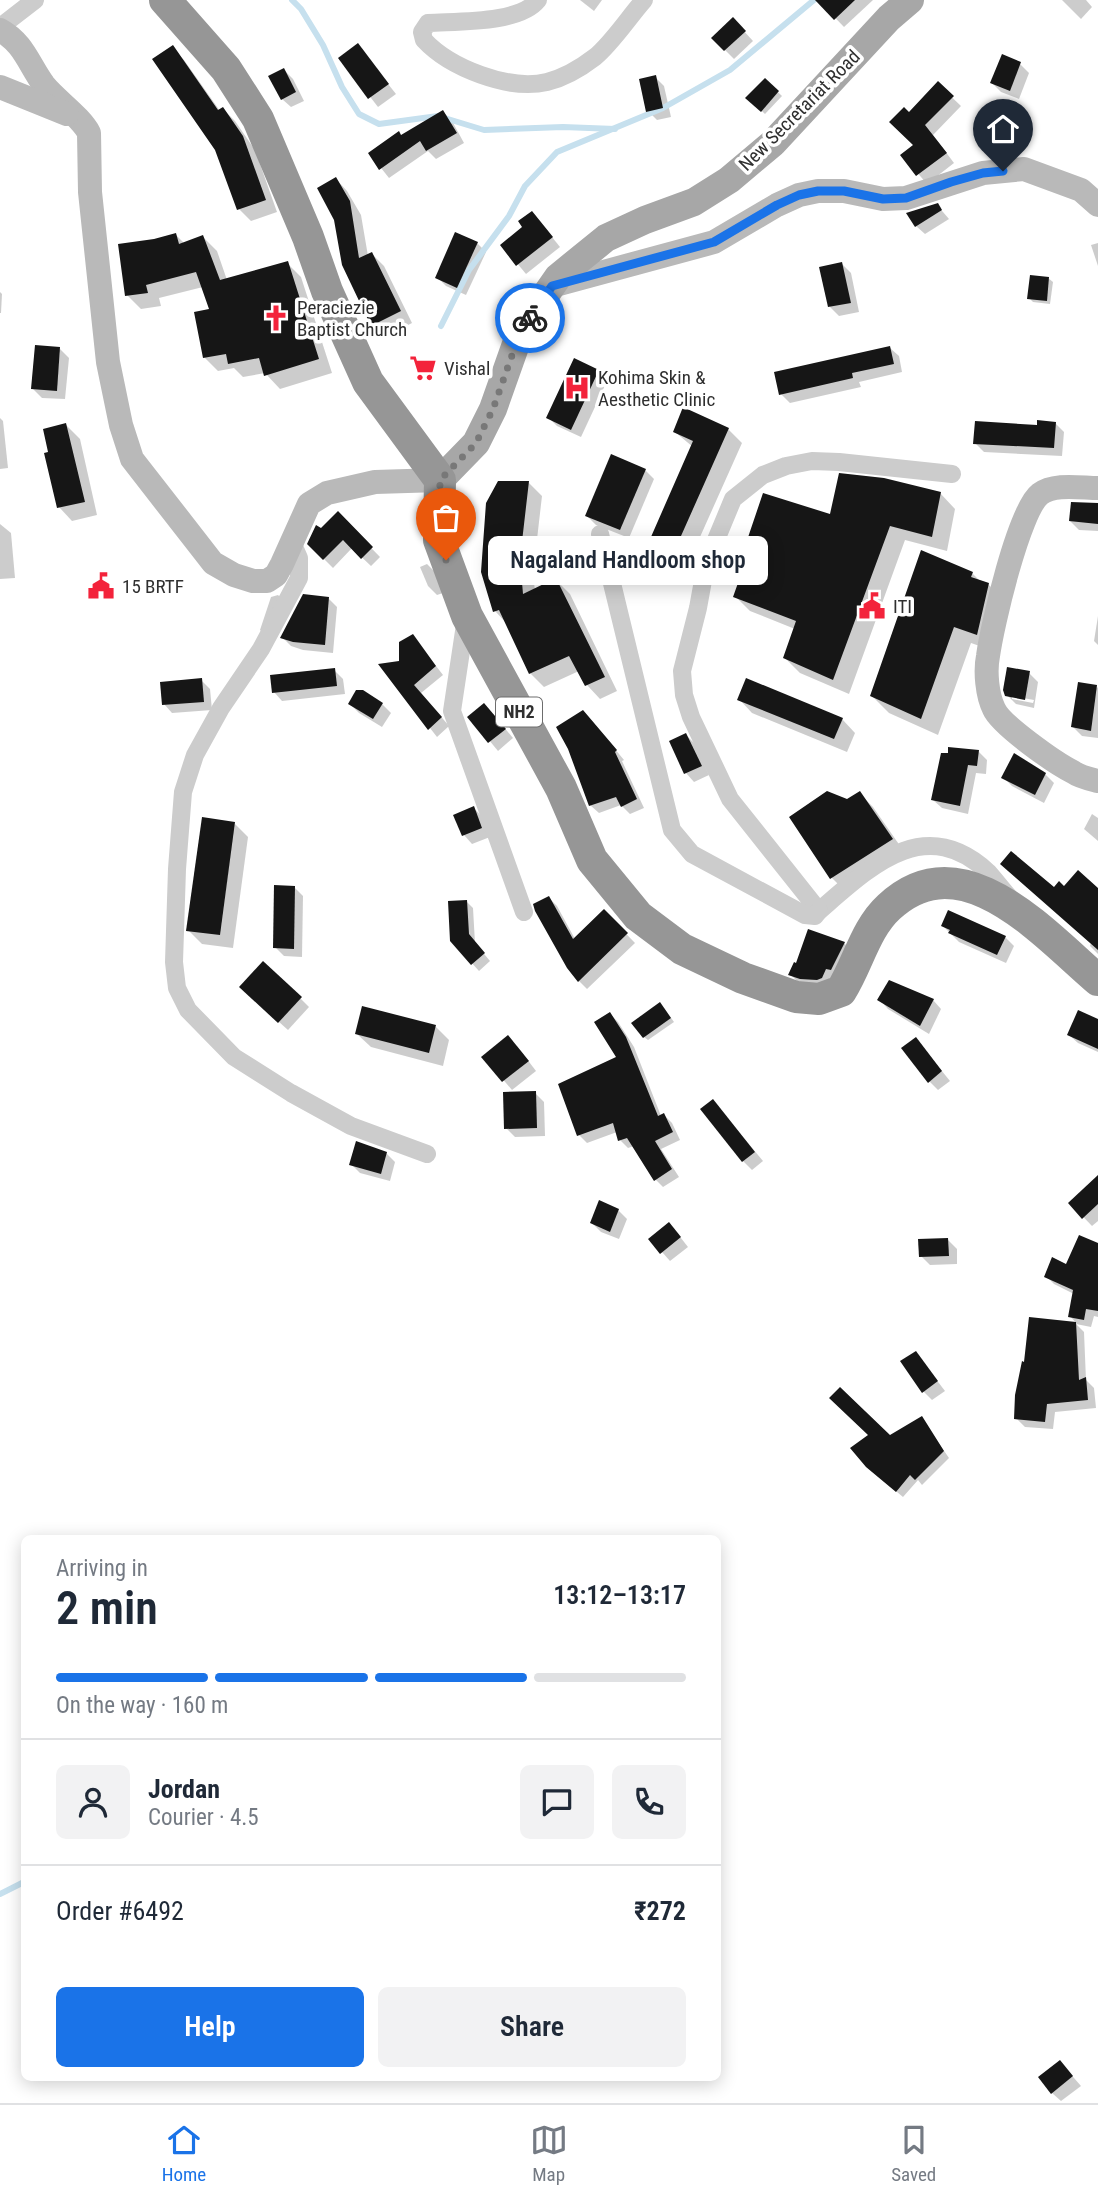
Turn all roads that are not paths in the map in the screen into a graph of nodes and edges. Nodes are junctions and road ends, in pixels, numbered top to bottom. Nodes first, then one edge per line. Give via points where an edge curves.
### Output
1 (34, 0) edge
2 (164, 0) edge
3 (538, 0) edge
4 (644, 0) edge
5 (910, 0) edge
6 (0, 29) edge
7 (0, 87) edge
8 (74, 117) junction
9 (1098, 205) edge
10 (552, 286) junction
11 (952, 474) dead end
12 (440, 480) junction
13 (1098, 488) edge
14 (600, 534) dead end
15 (292, 542) junction
16 (467, 617) junction
17 (1098, 781) edge
18 (819, 911) junction
19 (524, 912) dead end
20 (1027, 918) junction
21 (1098, 980) edge
22 (427, 1154) dead end

1 - 6 street
2 - 12 highway via 226,69 258,119 368,382
3 - 4 street via 509,17 428,23 422,32 424,40 483,75 506,82 549,82 596,57
5 - 10 main road, New Secretariat Road via 772,143 729,180 694,202 606,238
6 - 8 street via 22,47 45,86
7 - 8 street
8 - 15 street via 89,133 90,192 108,362 132,459 213,563 234,575 267,581 276,575
9 - 10 street via 1081,190 1024,169 983,173 906,198 818,191 777,205 714,242
10 - 12 main road, New Secretariat Road via 516,344 476,443
11 - 18 street via 839,462 786,466 763,475 733,499 706,564 681,671 684,695 730,799
12 - 15 street via 375,482 327,493 309,504
12 - 16 highway, NH2 via 439,540
13 - 17 street via 1047,489 1037,496 1022,527 987,658 995,712 1074,773
14 - 18 street via 672,830 692,854 804,915 815,916
15 - 22 street via 299,558 299,578 195,755 183,792 174,962 177,988 188,1010 234,1057 351,1126
16 - 19 street via 452,710
16 - 20 highway, NH2 via 561,788 592,860 638,916 682,949 743,978 796,997 819,999 841,990 872,929 888,908 914,888 958,883 985,891
18 - 20 street via 882,862 927,845 958,852 987,872
20 - 21 highway, NH2

